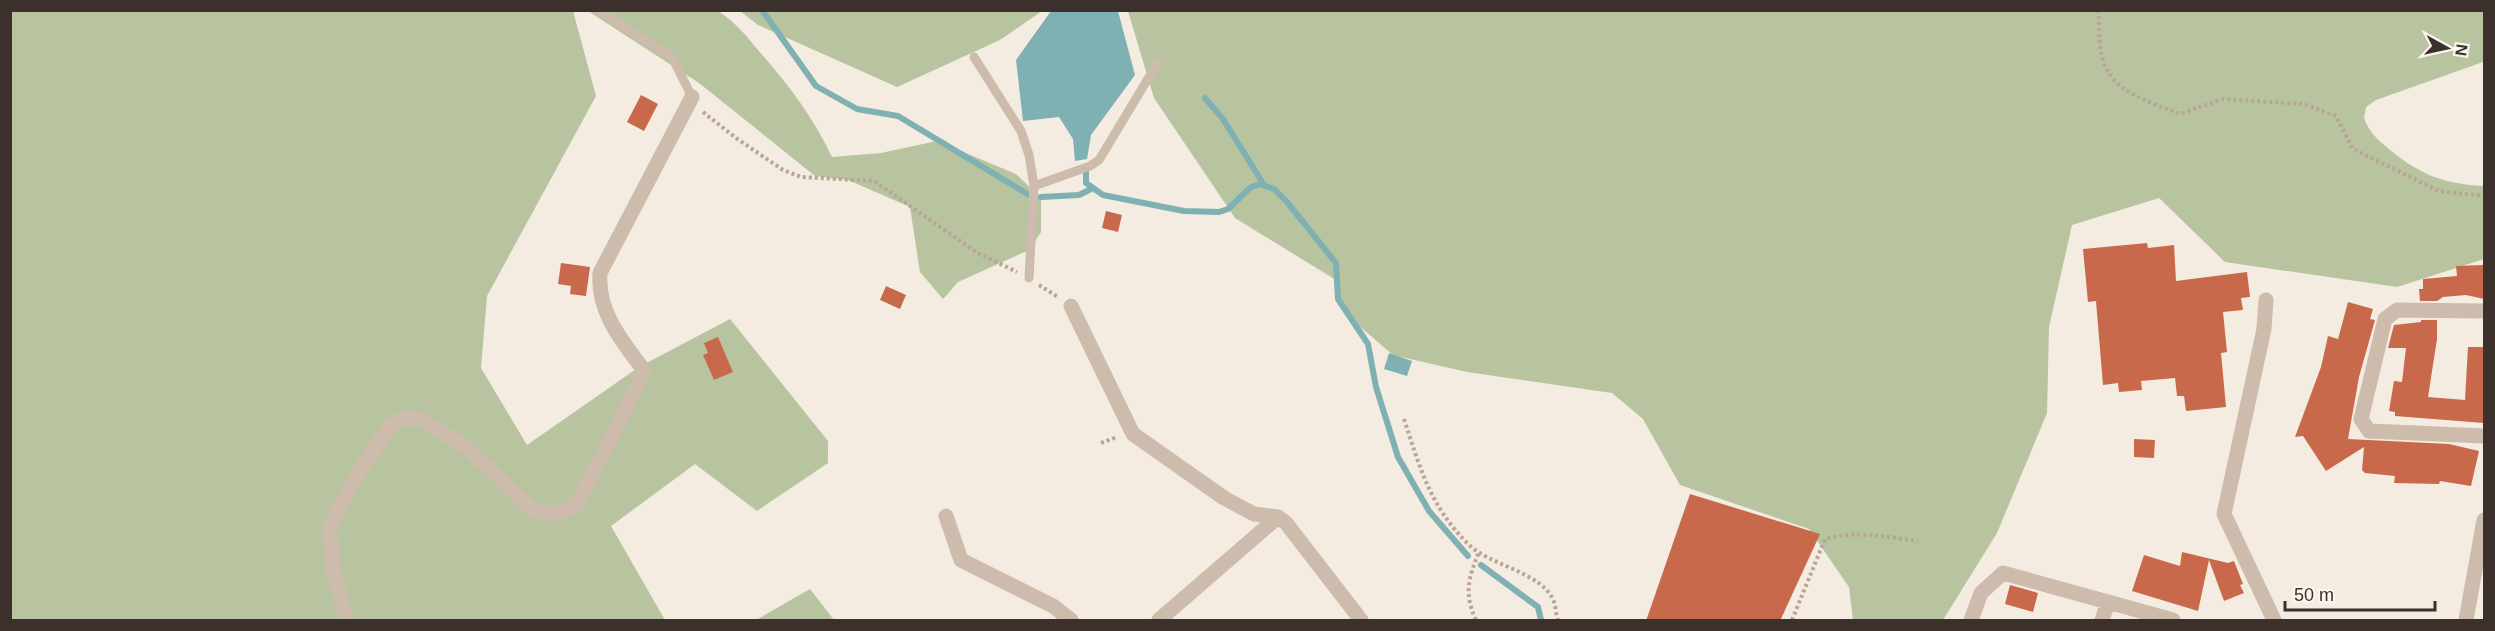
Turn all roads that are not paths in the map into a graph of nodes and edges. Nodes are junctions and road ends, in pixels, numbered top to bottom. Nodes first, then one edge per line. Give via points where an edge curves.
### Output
1 (597, 10) edge
2 (974, 57) dead end
3 (1158, 62) dead end
4 (692, 97) joint
5 (1034, 186) junction
6 (1029, 278) road end
7 (2266, 300) dead end
8 (1071, 306) road end
9 (2484, 311) edge
10 (2484, 436) edge
11 (946, 516) dead end
12 (1278, 517) junction
13 (2484, 520) edge
14 (2108, 602) junction
15 (347, 621) edge
16 (1071, 621) edge
17 (1159, 621) edge
18 (1361, 621) edge
19 (1971, 621) edge
20 (2102, 621) edge
21 (2173, 621) edge
22 (2274, 621) edge
23 (2466, 621) edge

1 - 4 lane via 672,57
2 - 5 lane via 1021,131
3 - 5 lane via 1099,160
4 - 15 street via 600,273 598,291 609,320 643,369 627,412 605,446 576,506 556,514 534,511 467,448 421,419 404,418 390,426 358,473 329,527 334,574
5 - 6 lane
7 - 22 street via 2264,329 2224,514
8 - 12 street via 1133,434 1224,498 1254,514
9 - 10 street via 2397,310 2385,319 2361,419 2369,431
11 - 16 street via 961,560 1053,606
12 - 17 street
12 - 18 street
13 - 23 street
14 - 19 street via 2003,573 1981,593
14 - 20 street
14 - 21 street

